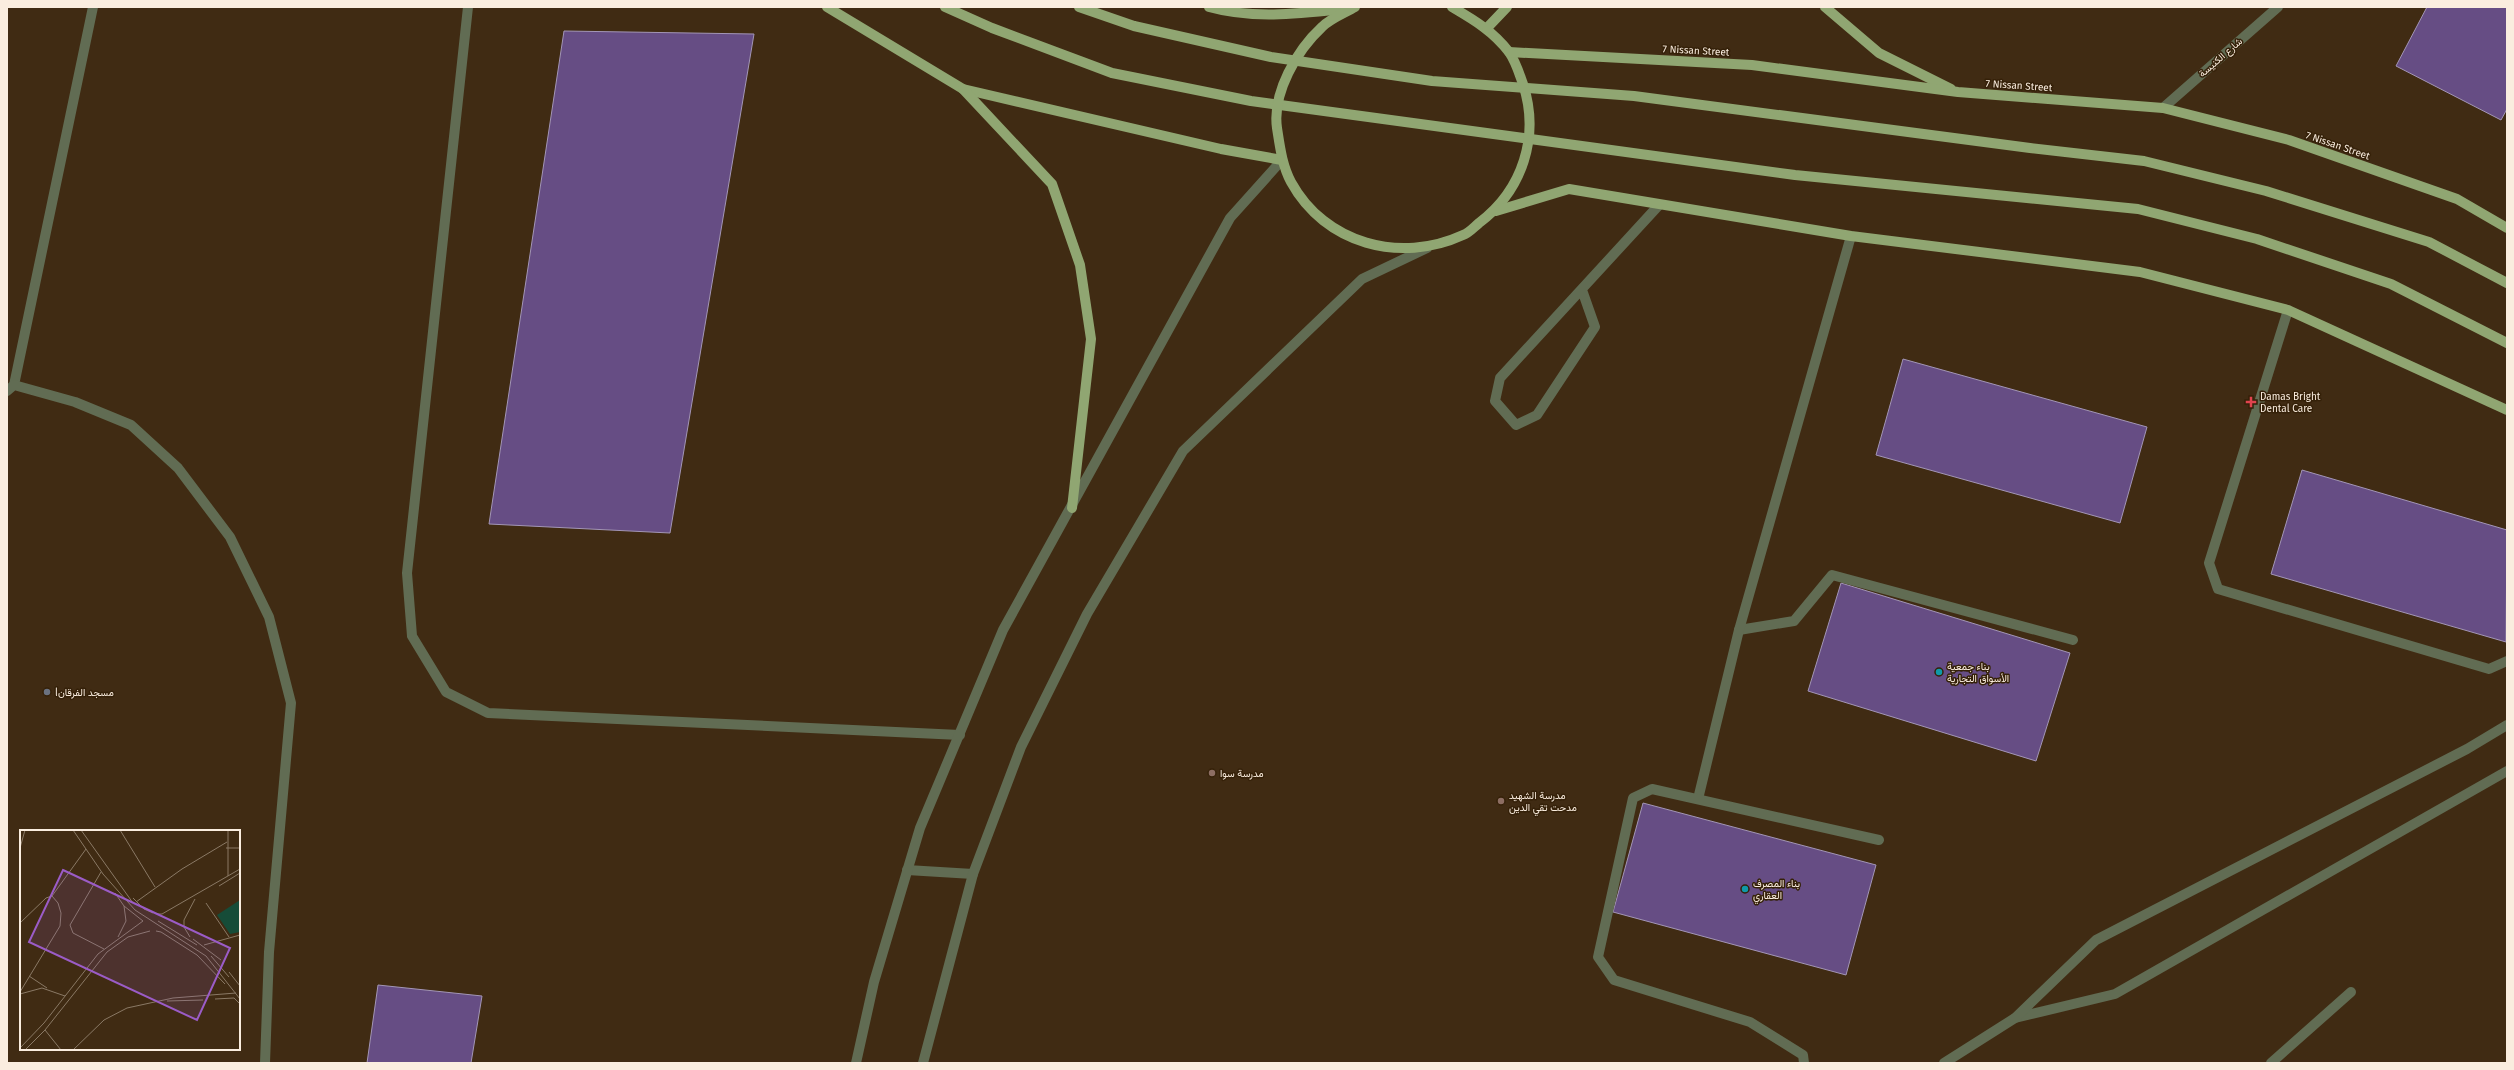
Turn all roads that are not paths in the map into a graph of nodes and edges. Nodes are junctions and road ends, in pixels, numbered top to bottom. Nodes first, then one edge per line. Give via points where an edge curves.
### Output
1 (93, 7) edge
2 (468, 7) edge
3 (827, 7) edge
4 (945, 7) edge
5 (1078, 7) edge
6 (1209, 7) edge
7 (1355, 7) edge
8 (1452, 7) edge
9 (1507, 7) edge
10 (1825, 7) edge
11 (2278, 7) edge
12 (1487, 28) junction
13 (1509, 52) junction
14 (962, 89) junction
15 (1958, 92) junction
16 (2163, 108) junction
17 (1282, 160) junction
18 (1660, 205) junction
19 (1496, 211) junction
20 (2507, 228) edge
21 (1851, 236) junction
22 (1427, 248) junction
23 (2507, 283) edge
24 (1582, 290) junction
25 (2288, 310) junction
26 (2507, 343) edge
27 (11, 388) edge
28 (2507, 410) edge
29 (1072, 508) junction
30 (1739, 630) junction
31 (2073, 640) dead end
32 (2507, 661) edge
33 (2507, 725) edge
34 (960, 736) junction
35 (2507, 771) edge
36 (1698, 799) junction
37 (1879, 840) dead end
38 (907, 870) junction
39 (973, 874) junction
40 (2351, 992) dead end
41 (2015, 1018) junction
42 (265, 1063) edge
43 (856, 1063) edge
44 (923, 1063) edge
45 (1804, 1063) edge
46 (1944, 1063) edge
47 (2271, 1063) edge

1 - 27 street
2 - 34 street via 407,573 412,636 446,692 488,713
3 - 14 main road
4 - 26 main road via 992,28 1112,73 1251,101 1795,175 2138,209 2257,239 2391,284
5 - 23 main road via 1134,26 1271,57 1425,80 1634,96 2144,161 2266,191 2429,242
6 - 7 main road via 1260,15
7 - 17 main road via 1324,26 1298,53 1282,87 1277,123
8 - 12 main road
9 - 12 main road
10 - 15 main road via 1879,52
11 - 16 street, شارع الكنيسة
12 - 13 main road
13 - 15 main road, 7 Nissan Street via 1752,65
13 - 19 main road via 1517,67 1529,104 1530,142 1518,179
14 - 17 main road via 1220,149
14 - 29 main road via 1052,184 1080,265 1090,339
15 - 16 main road, 7 Nissan Street
16 - 20 main road, 7 Nissan Street via 2297,143 2457,199
17 - 22 main road via 1291,182 1315,215 1348,238 1387,249
17 - 29 street via 1230,218
18 - 19 main road via 1570,189
18 - 21 main road
18 - 24 street
19 - 22 main road via 1464,235
21 - 25 main road via 2140,272
21 - 30 street
22 - 39 street via 1362,279 1183,451 1087,614 1021,747
24 - 24 street via 1500,378 1495,401 1516,425 1537,415 1595,327
25 - 28 main road
25 - 32 street via 2208,563 2218,589 2489,669
27 - 42 street via 75,402 131,425 178,468 230,537 269,617 291,703 269,952
29 - 34 street via 1003,630
30 - 31 street via 1794,621 1832,575
30 - 36 street
33 - 41 street via 2467,749 2096,940
34 - 38 street via 920,828
35 - 41 street via 2114,994
36 - 37 street
36 - 45 street via 1652,789 1633,798 1598,957 1614,980 1750,1022 1803,1055
38 - 39 street
38 - 43 street via 874,982
39 - 44 street
40 - 47 street
41 - 46 street

